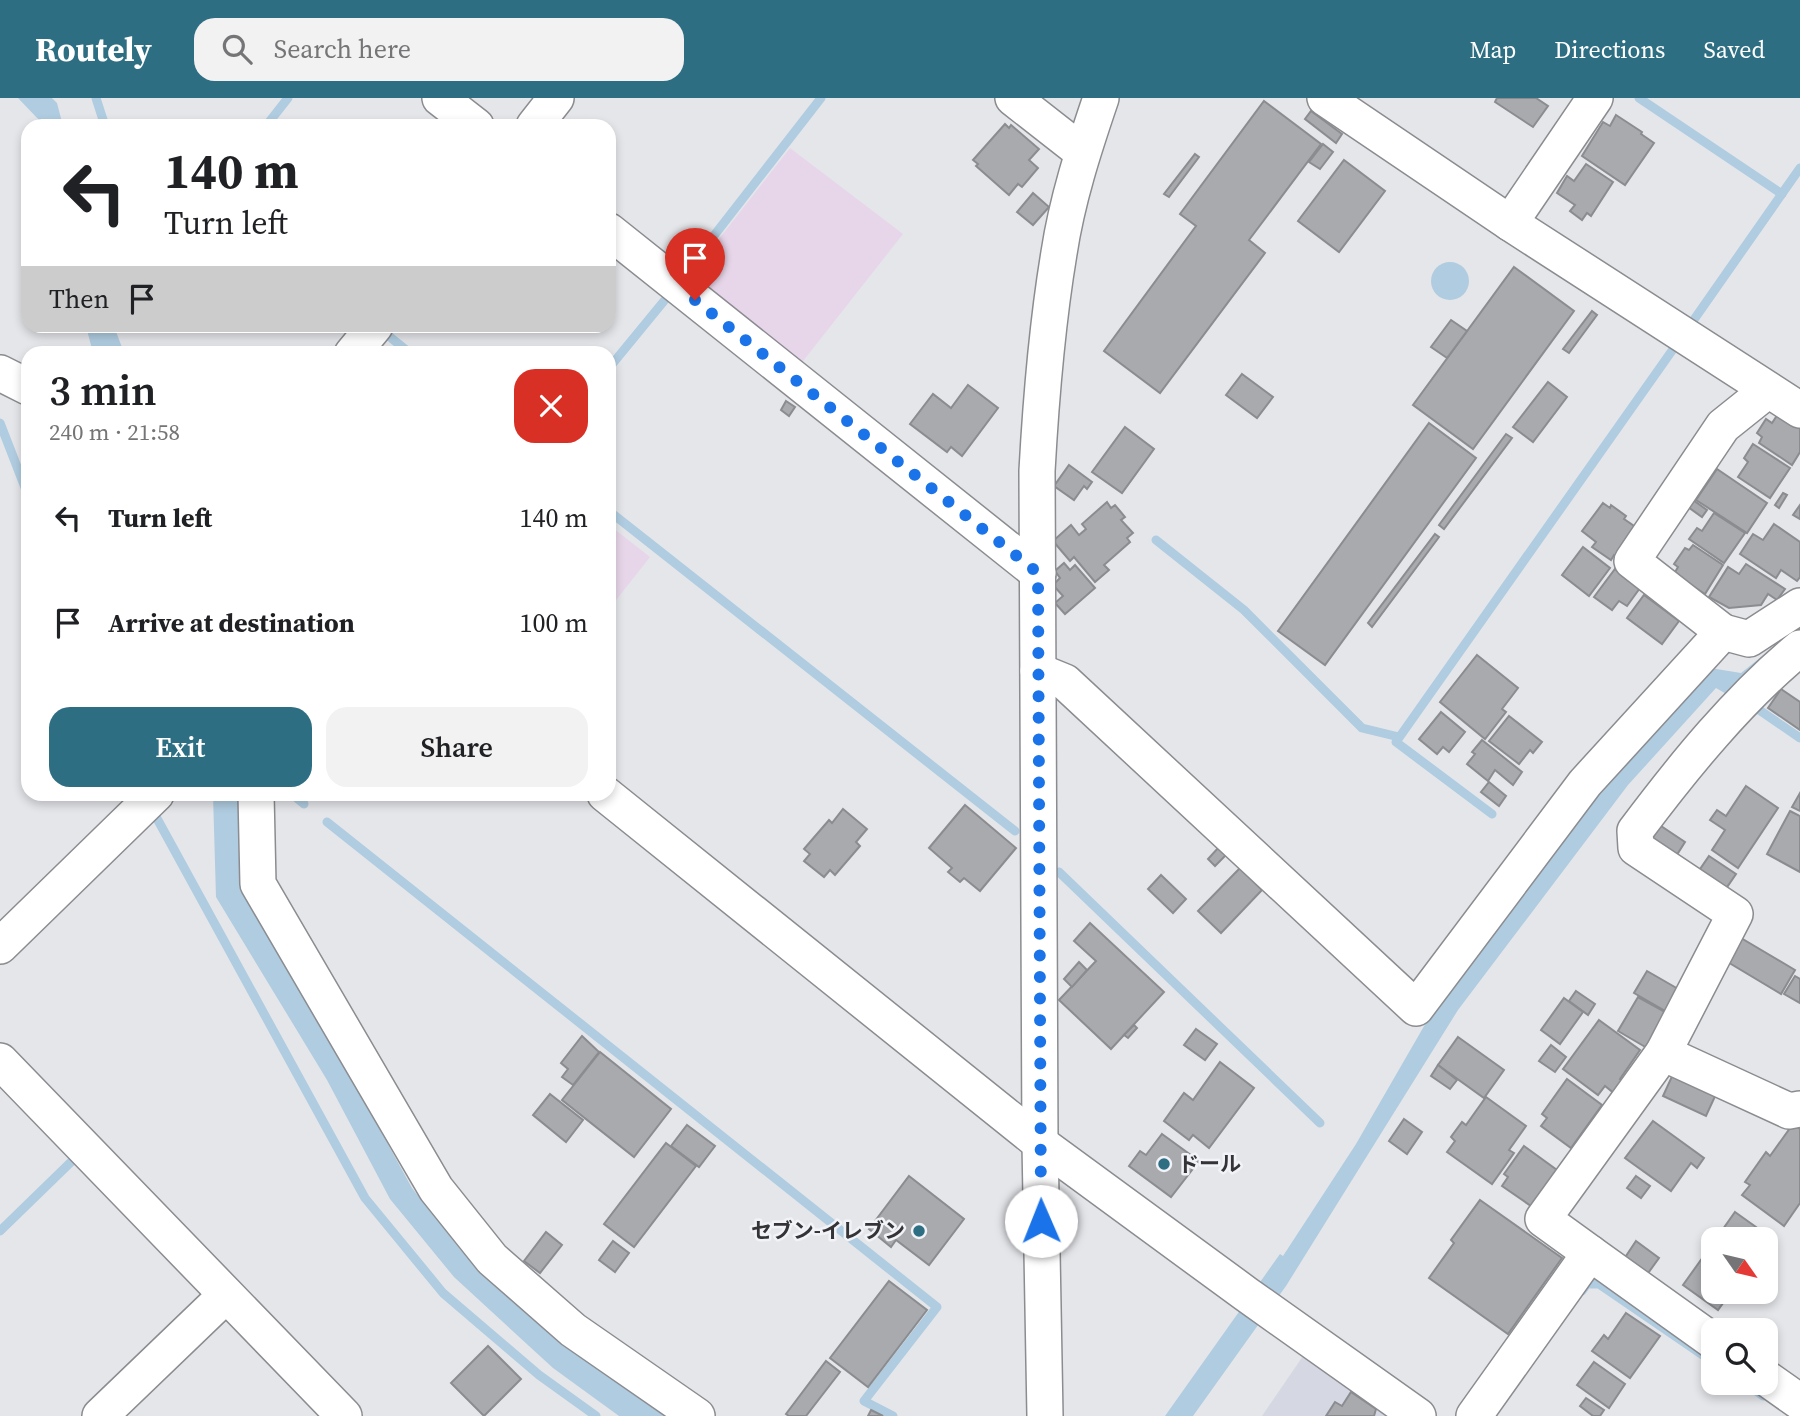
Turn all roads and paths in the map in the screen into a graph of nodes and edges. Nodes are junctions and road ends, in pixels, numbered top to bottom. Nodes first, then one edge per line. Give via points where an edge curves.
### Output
1 (440, 98) edge
2 (556, 98) edge
3 (1013, 98) edge
4 (1101, 98) edge
5 (1325, 98) edge
6 (1595, 98) edge
7 (467, 119) edge
8 (540, 119) edge
9 (1082, 152) junction
10 (1510, 223) junction
11 (616, 237) edge
12 (0, 373) edge
13 (21, 384) edge
14 (1768, 390) junction
15 (1800, 410) edge
16 (1038, 573) junction
17 (1800, 606) edge
18 (1723, 632) junction
19 (1800, 648) edge
20 (1038, 671) junction
21 (149, 801) edge
22 (256, 801) edge
23 (614, 801) edge
24 (0, 946) edge
25 (1663, 1053) junction
26 (0, 1061) edge
27 (1800, 1109) edge
28 (1040, 1143) junction
29 (1590, 1253) junction
30 (226, 1295) junction
31 (1701, 1332) edge
32 (1778, 1386) edge
33 (1800, 1402) edge
34 (100, 1416) edge
35 (344, 1416) edge
36 (697, 1416) edge
37 (1045, 1416) edge
38 (1418, 1416) edge
39 (1474, 1416) edge

1 - 7 street
2 - 8 street
3 - 9 street
4 - 9 street
5 - 10 street
6 - 10 street
9 - 16 street via 1059,250 1044,362 1037,471
10 - 14 street
11 - 16 street
12 - 13 street
14 - 15 street
14 - 18 street via 1723,426 1632,561
16 - 20 street
17 - 18 street via 1749,639
18 - 20 street via 1585,783 1416,1007 1065,682
19 - 25 street via 1763,678 1635,831 1636,848 1735,914
20 - 28 street
21 - 24 street
22 - 36 street via 258,884 436,1189 492,1259 573,1330
23 - 28 street
25 - 27 street via 1789,1111
25 - 29 street via 1543,1219
26 - 30 street
28 - 37 street
28 - 38 street
29 - 31 street
29 - 39 street
30 - 34 street
30 - 35 street
32 - 33 street

